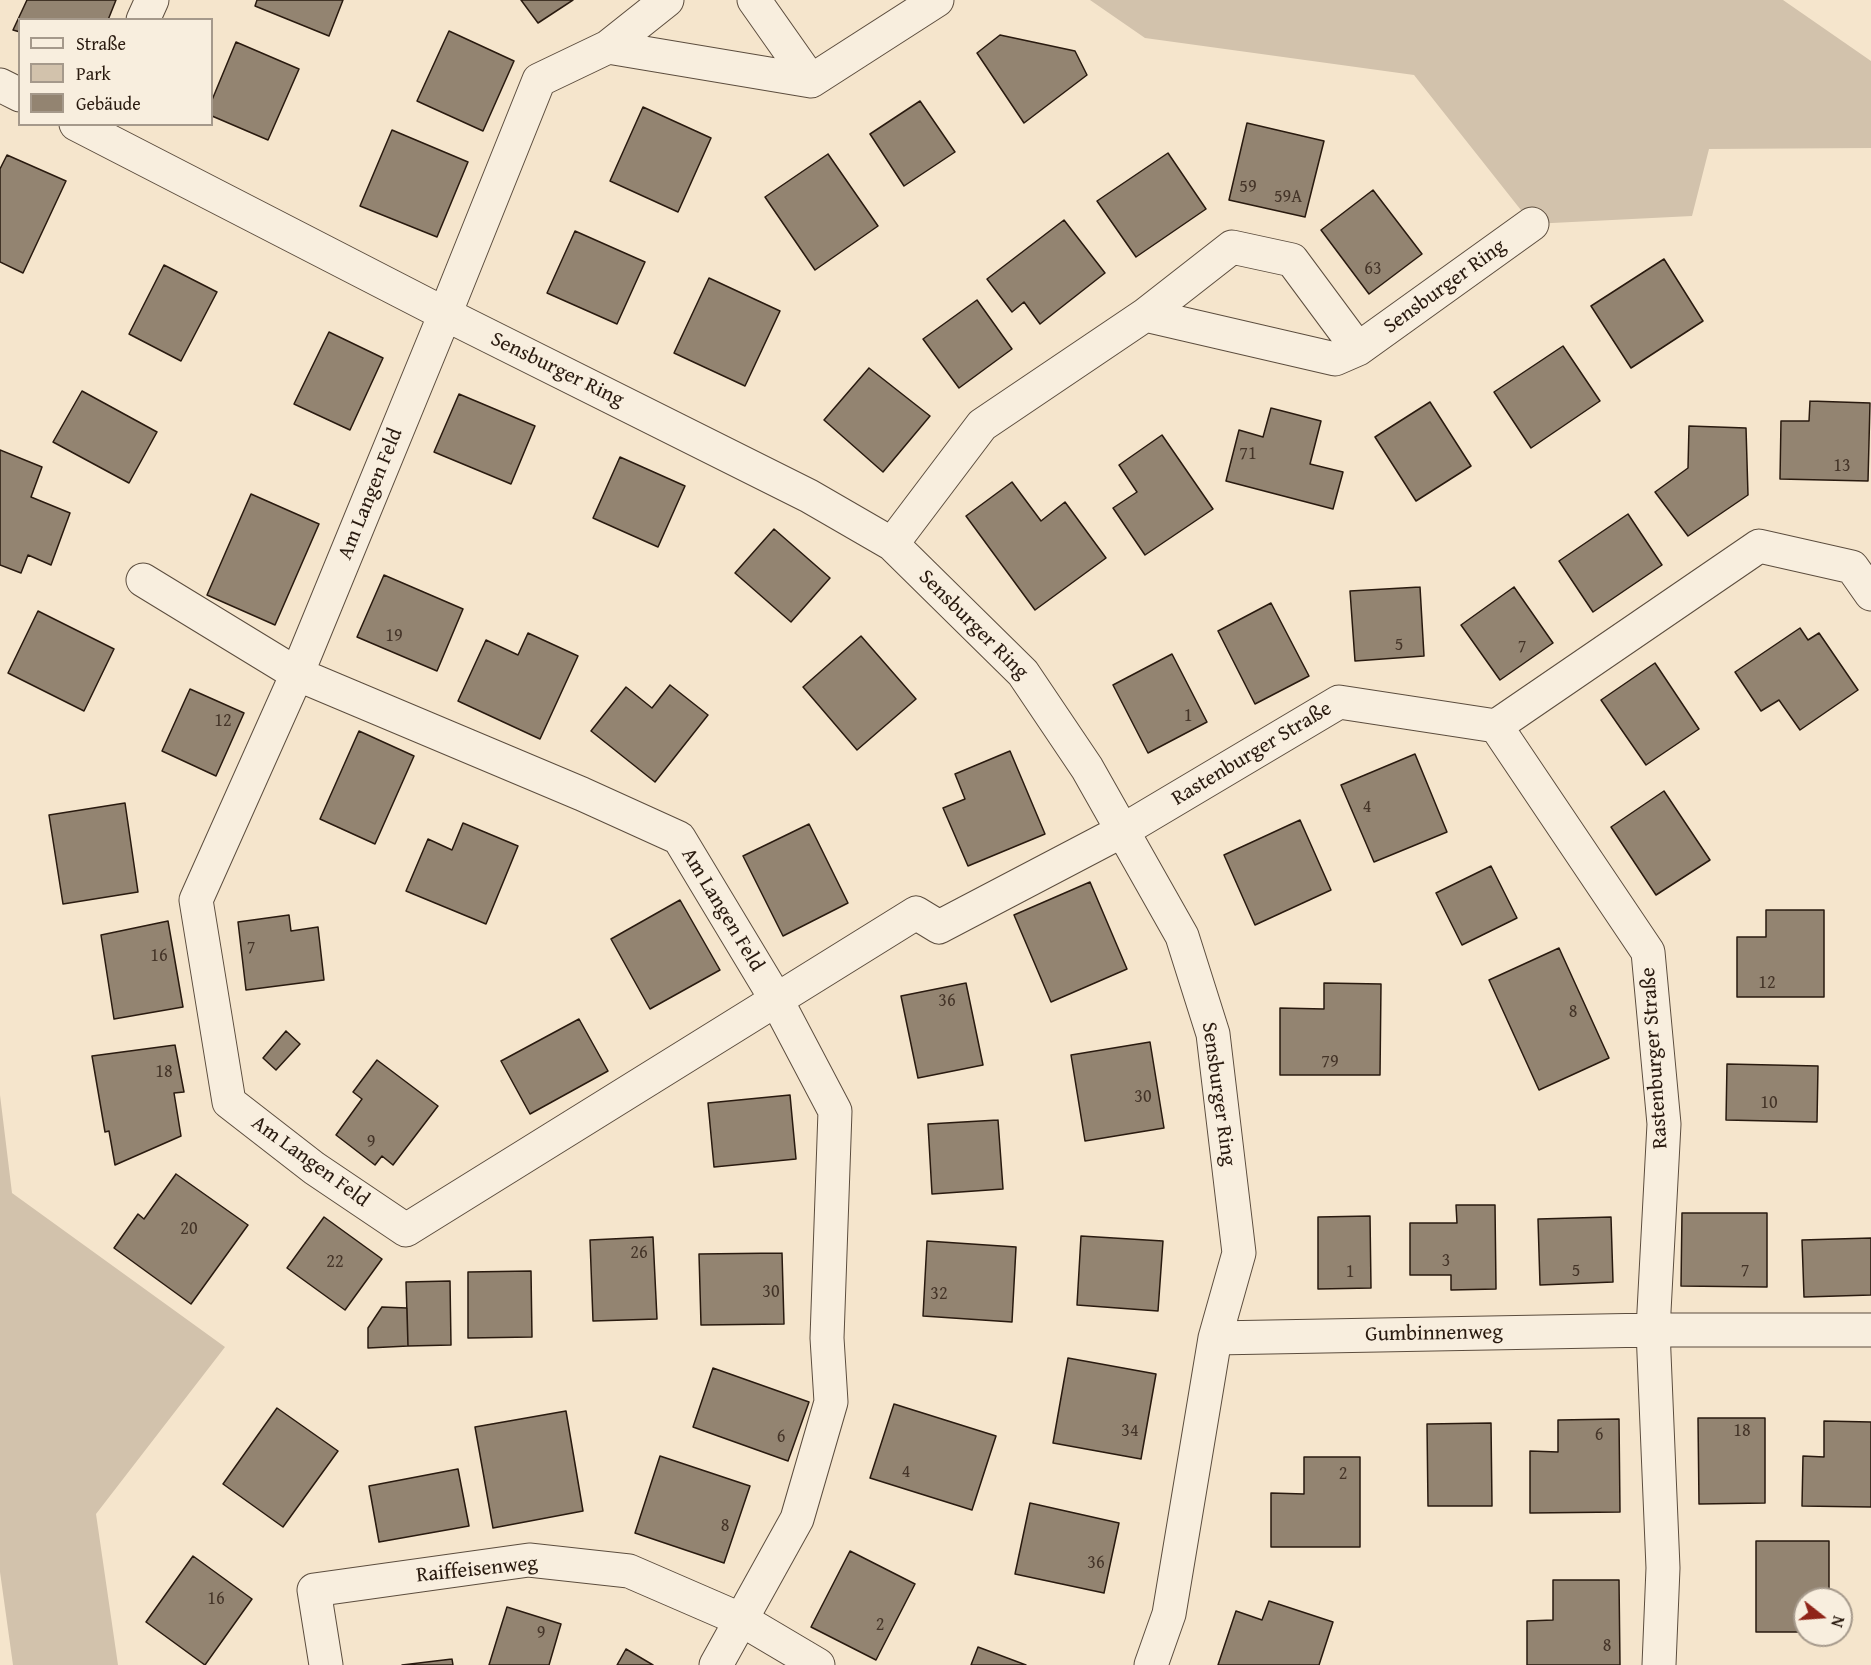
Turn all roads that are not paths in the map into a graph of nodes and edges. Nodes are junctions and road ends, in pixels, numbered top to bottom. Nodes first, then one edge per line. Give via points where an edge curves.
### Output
1 (152, 0) edge
2 (667, 0) edge
3 (754, 0) edge
4 (937, 0) edge
5 (145, 18) edge
6 (608, 47) junction
7 (811, 81) junction
8 (0, 85) edge
9 (18, 94) edge
10 (89, 128) edge
11 (1532, 224) dead end
12 (445, 314) junction
13 (1145, 315) junction
14 (1358, 350) junction
15 (892, 544) junction
16 (143, 580) dead end
17 (1871, 594) edge
18 (297, 674) junction
19 (1496, 726) junction
20 (1122, 831) junction
21 (776, 999) junction
22 (1653, 1330) junction
23 (1871, 1330) edge
24 (1215, 1338) junction
25 (742, 1620) junction
26 (326, 1665) edge
27 (716, 1665) edge
28 (818, 1665) edge
29 (1151, 1665) edge
30 (1659, 1665) edge

1 - 5 street
2 - 6 street
3 - 7 street
4 - 7 street
6 - 7 street
6 - 12 street via 539,80
8 - 9 street
10 - 12 street, Sensburger Ring
11 - 14 street, Sensburger Ring
12 - 15 street, Sensburger Ring via 809,496
12 - 18 street, Am Langen Feld
13 - 14 street, Sensburger Ring via 1335,359
13 - 14 street via 1232,247 1292,260
13 - 15 street via 982,425
15 - 20 street, Sensburger Ring via 1023,673 1087,768
16 - 18 street, Am Langen Feld
17 - 19 street via 1852,567 1759,546
18 - 21 street, Am Langen Feld via 680,838
18 - 21 street, Am Langen Feld via 196,900 229,1102 406,1230
19 - 20 street, Rastenburger Straße via 1339,702
19 - 22 street, Rastenburger Straße via 1648,952 1664,1124
20 - 21 street, Am Langen Feld via 939,927 916,913
20 - 24 street, Sensburger Ring via 1182,936 1213,1034 1239,1254
21 - 25 street, Am Langen Feld via 835,1111 827,1338 831,1402 797,1519
22 - 23 street, Gumbinnenweg
22 - 24 street, Gumbinnenweg
22 - 30 street via 1663,1568
24 - 29 street, Sensburger Ring via 1169,1614
25 - 26 street, Raiffeisenweg via 628,1571 529,1560 314,1590
25 - 27 street
25 - 28 street, Raiffeisenweg

